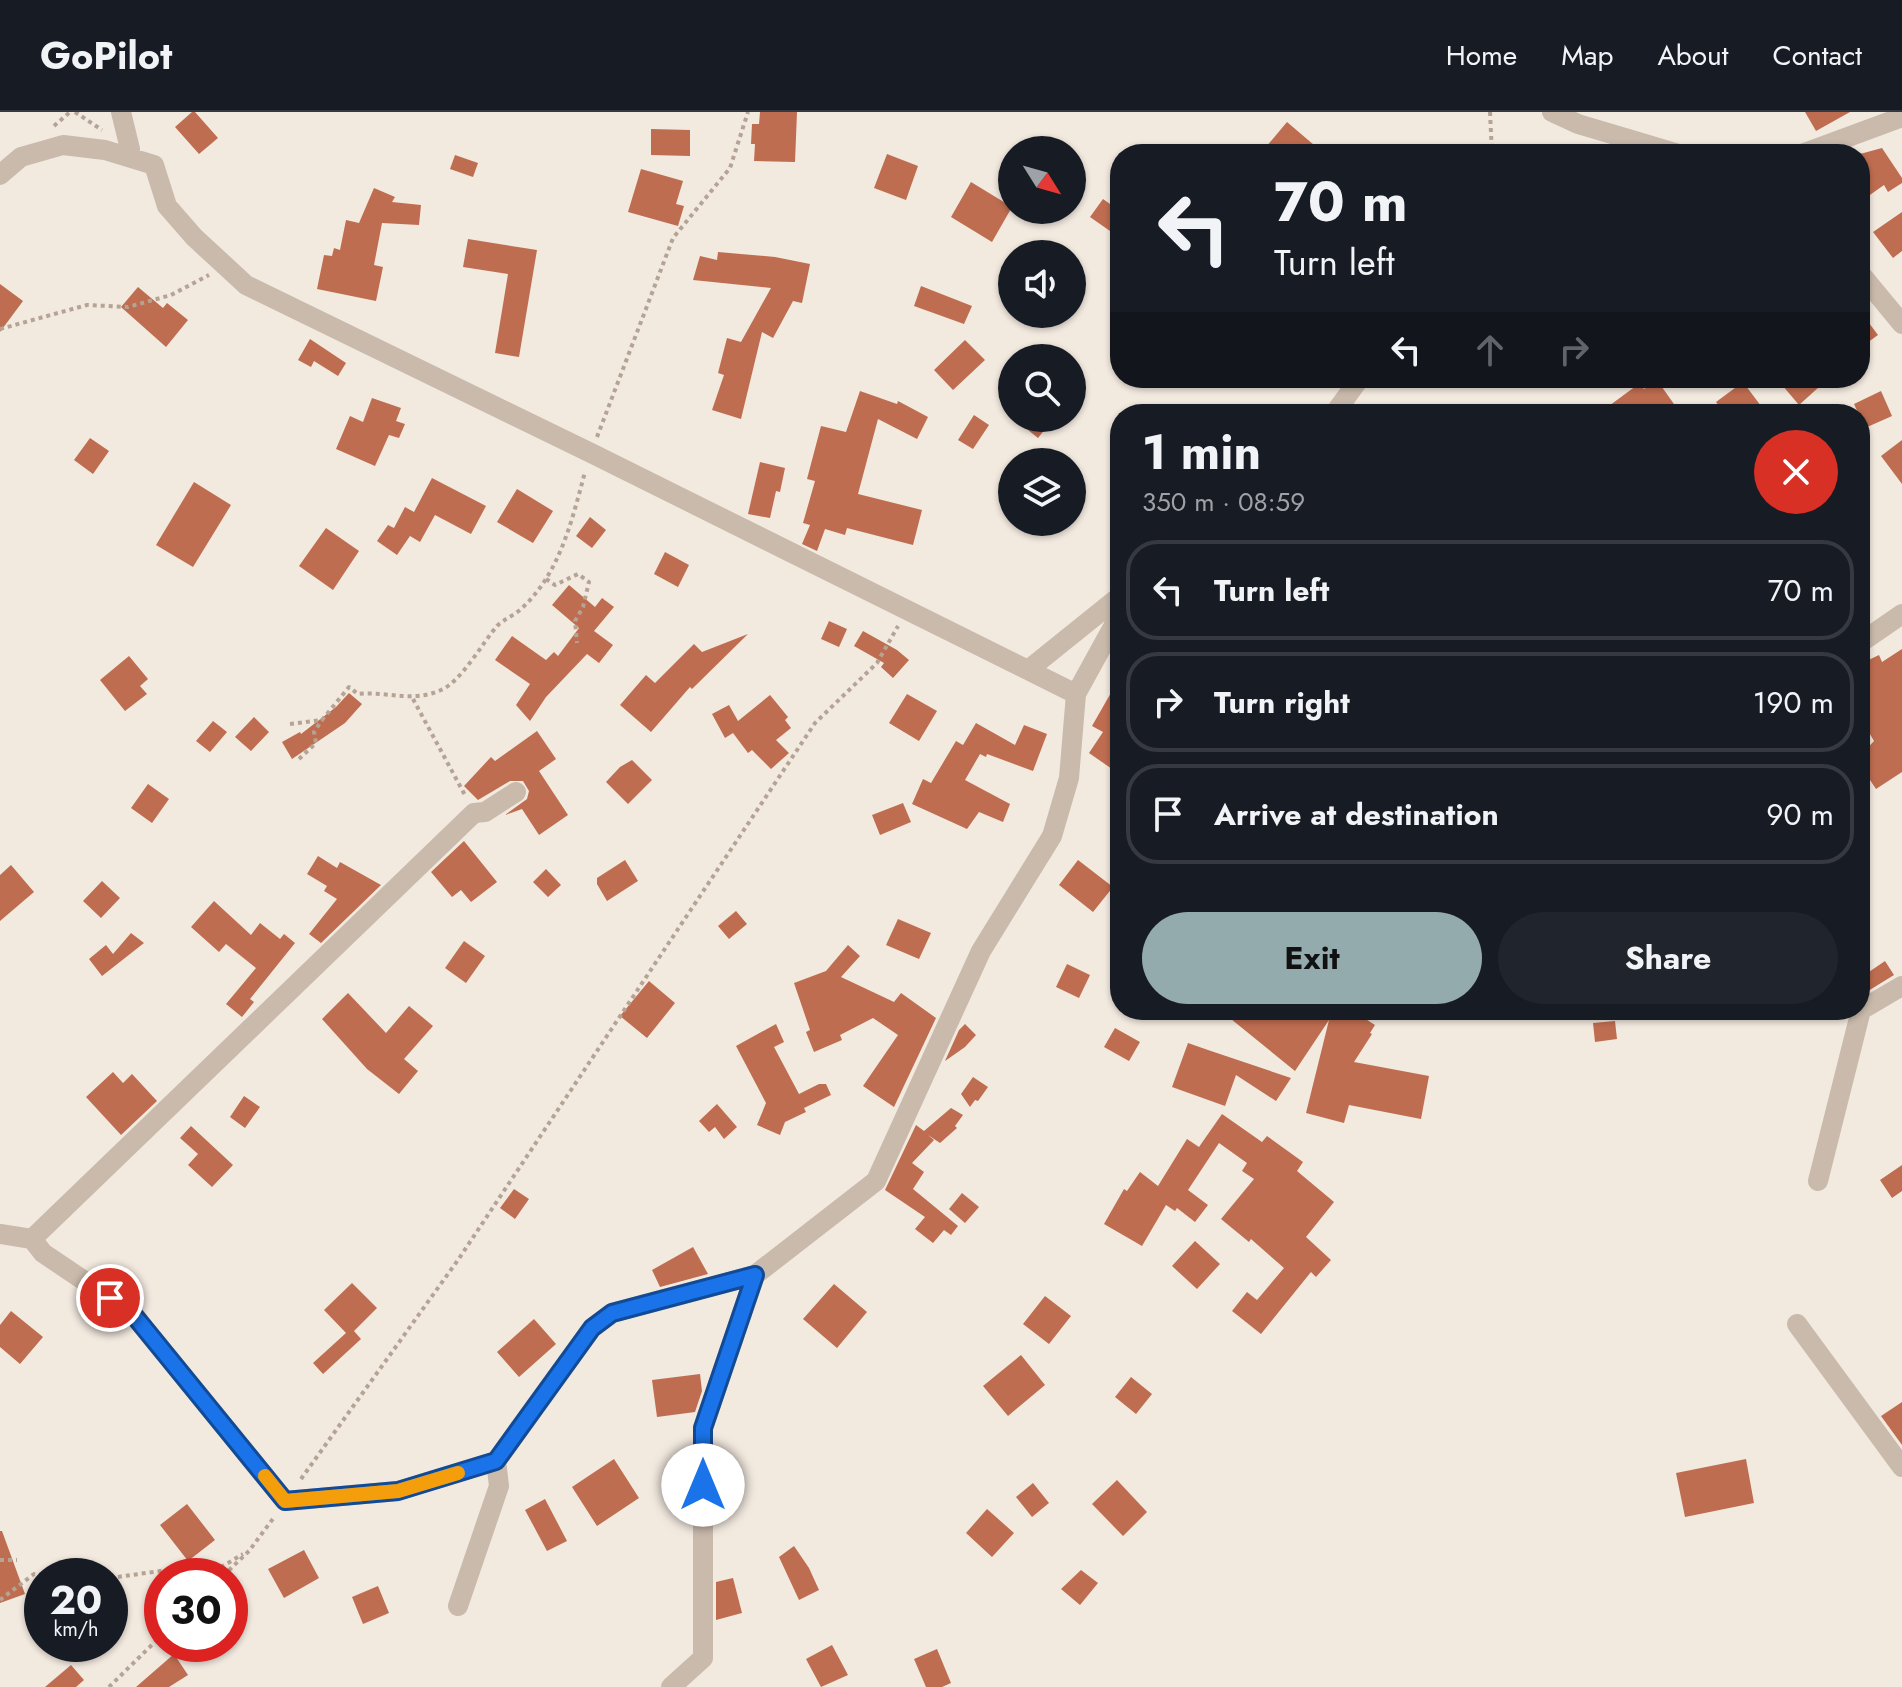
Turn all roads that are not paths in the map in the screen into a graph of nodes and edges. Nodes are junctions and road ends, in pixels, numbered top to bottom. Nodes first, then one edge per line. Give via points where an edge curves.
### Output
1 (121, 112) edge
2 (1552, 112) edge
3 (1902, 117) edge
4 (1645, 144) edge
5 (1829, 144) edge
6 (130, 149) dead end
7 (0, 175) edge
8 (1870, 285) edge
9 (1902, 324) edge
10 (1110, 604) edge
11 (1902, 614) edge
12 (1110, 632) edge
13 (1870, 636) edge
14 (1028, 670) junction
15 (1076, 694) junction
16 (516, 792) dead end
17 (1902, 986) edge
18 (1870, 1005) edge
19 (1858, 1020) edge
20 (1818, 1181) dead end
21 (0, 1234) edge
22 (32, 1239) junction
23 (755, 1275) junction
24 (1797, 1324) dead end
25 (496, 1461) junction
26 (1902, 1467) edge
27 (458, 1606) dead end
28 (671, 1687) edge

1 - 6 street
2 - 4 street
3 - 5 street
7 - 14 street via 21,157 63,145 105,150 154,165 167,206 246,285
8 - 9 street
10 - 14 street
11 - 13 street
12 - 15 street
14 - 15 street
15 - 23 street via 1069,778 1052,836 981,951 876,1181
16 - 22 street via 485,812 474,813
17 - 18 street
19 - 20 street
21 - 22 street
22 - 25 street via 43,1253 132,1313 285,1501 398,1491
23 - 25 street via 612,1313 592,1328
23 - 28 street via 703,1428 703,1658
24 - 26 street
25 - 27 street via 499,1486

